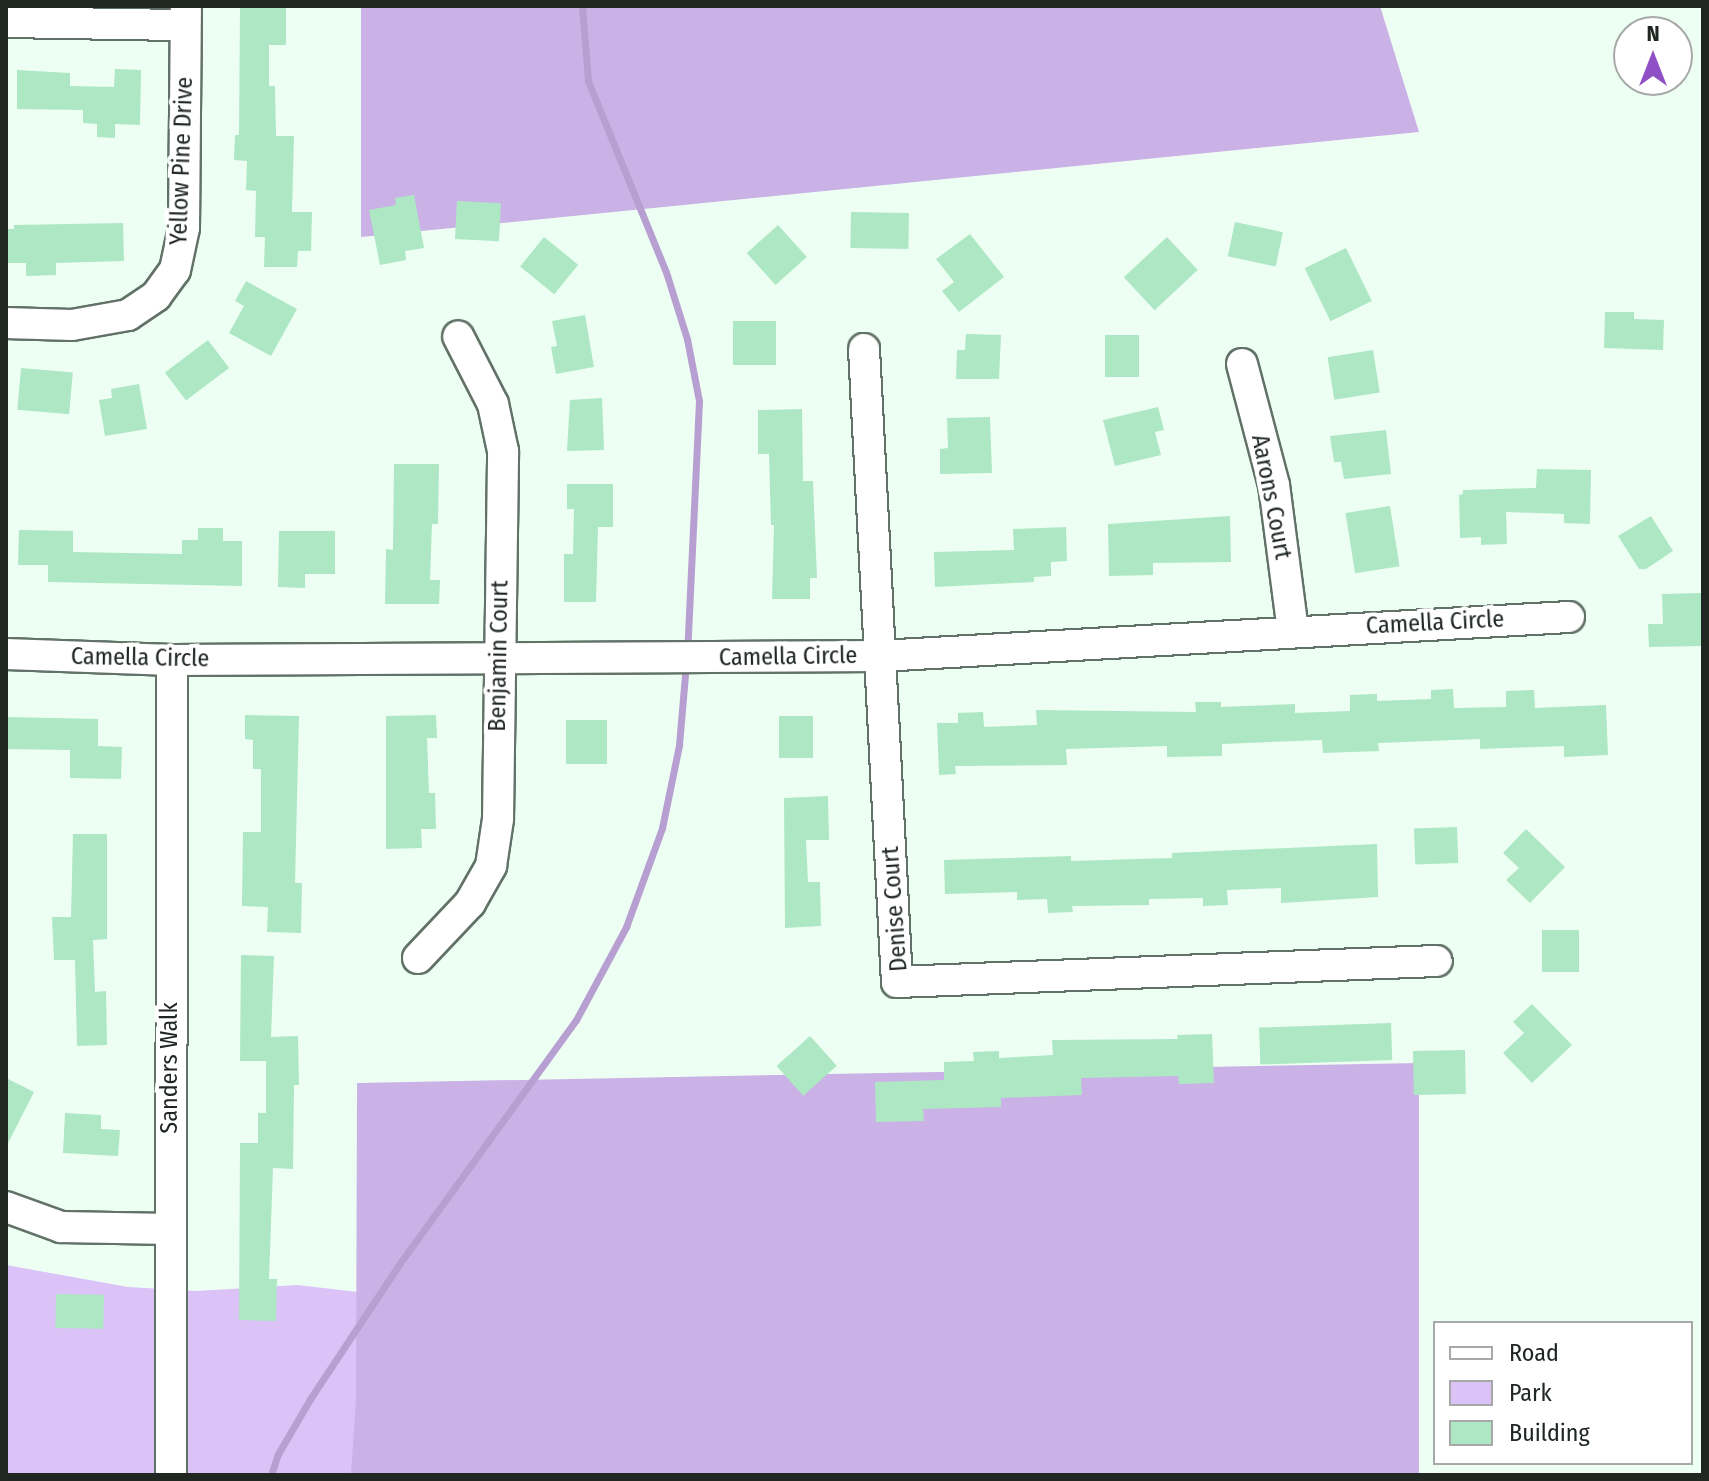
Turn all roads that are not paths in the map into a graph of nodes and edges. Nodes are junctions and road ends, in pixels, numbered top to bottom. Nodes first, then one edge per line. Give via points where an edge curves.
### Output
1 (186, 15) edge
2 (6, 22) edge
3 (6, 323) edge
4 (458, 336) dead end
5 (864, 349) dead end
6 (1242, 364) dead end
7 (1569, 617) dead end
8 (1293, 631) junction
9 (6, 654) edge
10 (880, 656) junction
11 (172, 660) junction
12 (498, 660) junction
13 (418, 958) dead end
14 (1437, 961) dead end
15 (6, 1207) edge
16 (170, 1229) junction
17 (171, 1475) edge

1 - 2 street
1 - 3 street, Yellow Pine Drive via 184,228 175,270 156,296 128,315 72,325
4 - 12 street, Benjamin Court via 493,404 503,451
5 - 10 street, Denise Court
6 - 8 street, Aarons Court via 1274,485
7 - 8 street, Camella Circle
8 - 10 street, Camella Circle
9 - 11 street, Camella Circle
10 - 12 street, Camella Circle
10 - 14 street, Denise Court via 897,982
11 - 12 street, Camella Circle
11 - 16 street, Sanders Walk
12 - 13 street, Benjamin Court via 498,819 491,866 470,903
15 - 16 street via 61,1227
16 - 17 street, Sanders Walk

